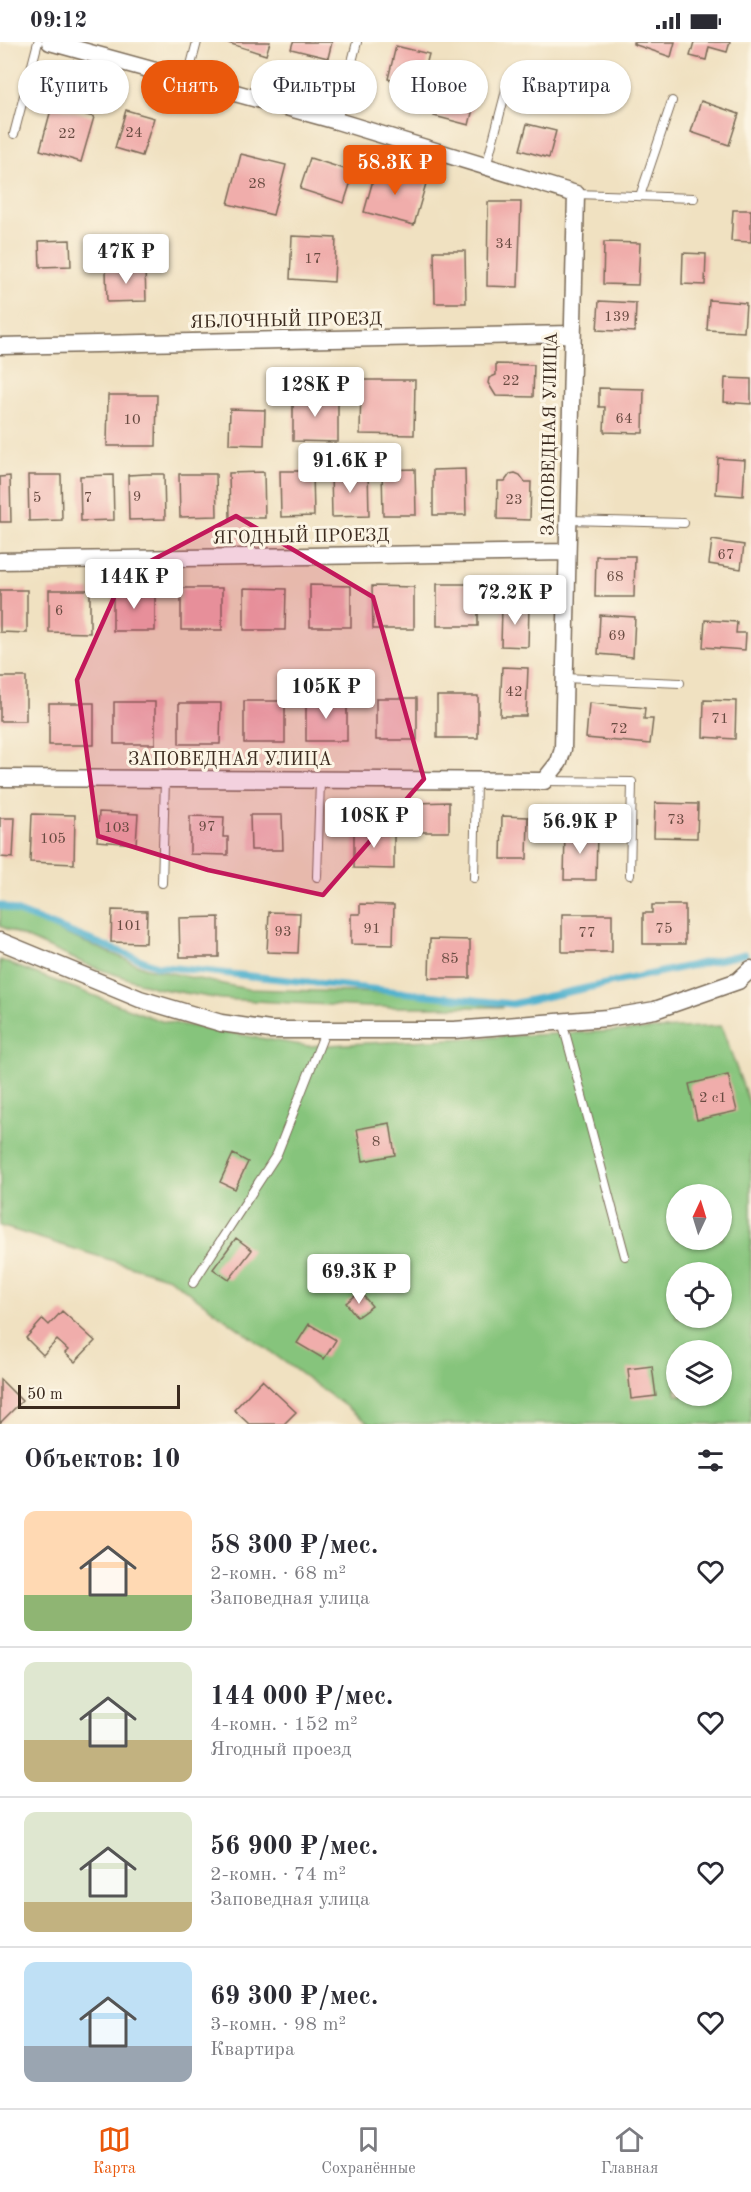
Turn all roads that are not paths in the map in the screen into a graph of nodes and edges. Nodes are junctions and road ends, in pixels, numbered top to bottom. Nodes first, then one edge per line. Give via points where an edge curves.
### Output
1 (38, 42) edge
2 (50, 42) edge
3 (197, 42) edge
4 (357, 42) edge
5 (192, 60) edge
6 (141, 67) edge
7 (239, 94) edge
8 (672, 101) dead end
9 (500, 113) edge
10 (337, 121) junction
11 (14, 134) dead end
12 (486, 167) junction
13 (576, 194) junction
14 (640, 196) junction
15 (694, 198) dead end
16 (572, 334) junction
17 (0, 346) edge
18 (568, 520) junction
19 (684, 523) dead end
20 (567, 552) junction
21 (0, 561) edge
22 (564, 678) junction
23 (681, 682) dead end
24 (0, 778) edge
25 (165, 779) junction
26 (320, 780) junction
27 (477, 780) junction
28 (544, 781) junction
29 (630, 874) dead end
30 (317, 877) dead end
31 (474, 878) dead end
32 (162, 883) dead end
33 (0, 941) edge
34 (751, 969) edge
35 (562, 1021) junction
36 (325, 1032) junction
37 (625, 1256) dead end
38 (193, 1283) dead end

1 - 11 lane
2 - 6 street
3 - 5 lane
4 - 10 lane
7 - 10 street
8 - 14 lane
9 - 12 lane
10 - 12 street
12 - 13 street
13 - 14 lane
13 - 16 street, ЗАПОВЕДНАЯ УЛИЦА
14 - 15 lane
16 - 17 street, ЯБЛОЧНЫЙ ПРОЕЗД
16 - 18 street, ЗАПОВЕДНАЯ УЛИЦА
18 - 19 lane
18 - 20 street, ЗАПОВЕДНАЯ УЛИЦА
20 - 21 street, ЯГОДНЫЙ ПРОЕЗД
20 - 22 street, ЗАПОВЕДНАЯ УЛИЦА
22 - 23 lane
22 - 28 street, ЗАПОВЕДНАЯ УЛИЦА via 563,749 559,762
24 - 25 street, ЗАПОВЕДНАЯ УЛИЦА
25 - 26 street, ЗАПОВЕДНАЯ УЛИЦА
25 - 32 lane
26 - 27 street, ЗАПОВЕДНАЯ УЛИЦА
26 - 30 lane
27 - 28 street, ЗАПОВЕДНАЯ УЛИЦА
27 - 31 lane
28 - 29 lane via 632,782
33 - 36 street via 140,999 221,1023
34 - 35 street via 738,981 655,1010
35 - 36 street via 454,1030
35 - 37 lane
36 - 38 lane via 277,1154

